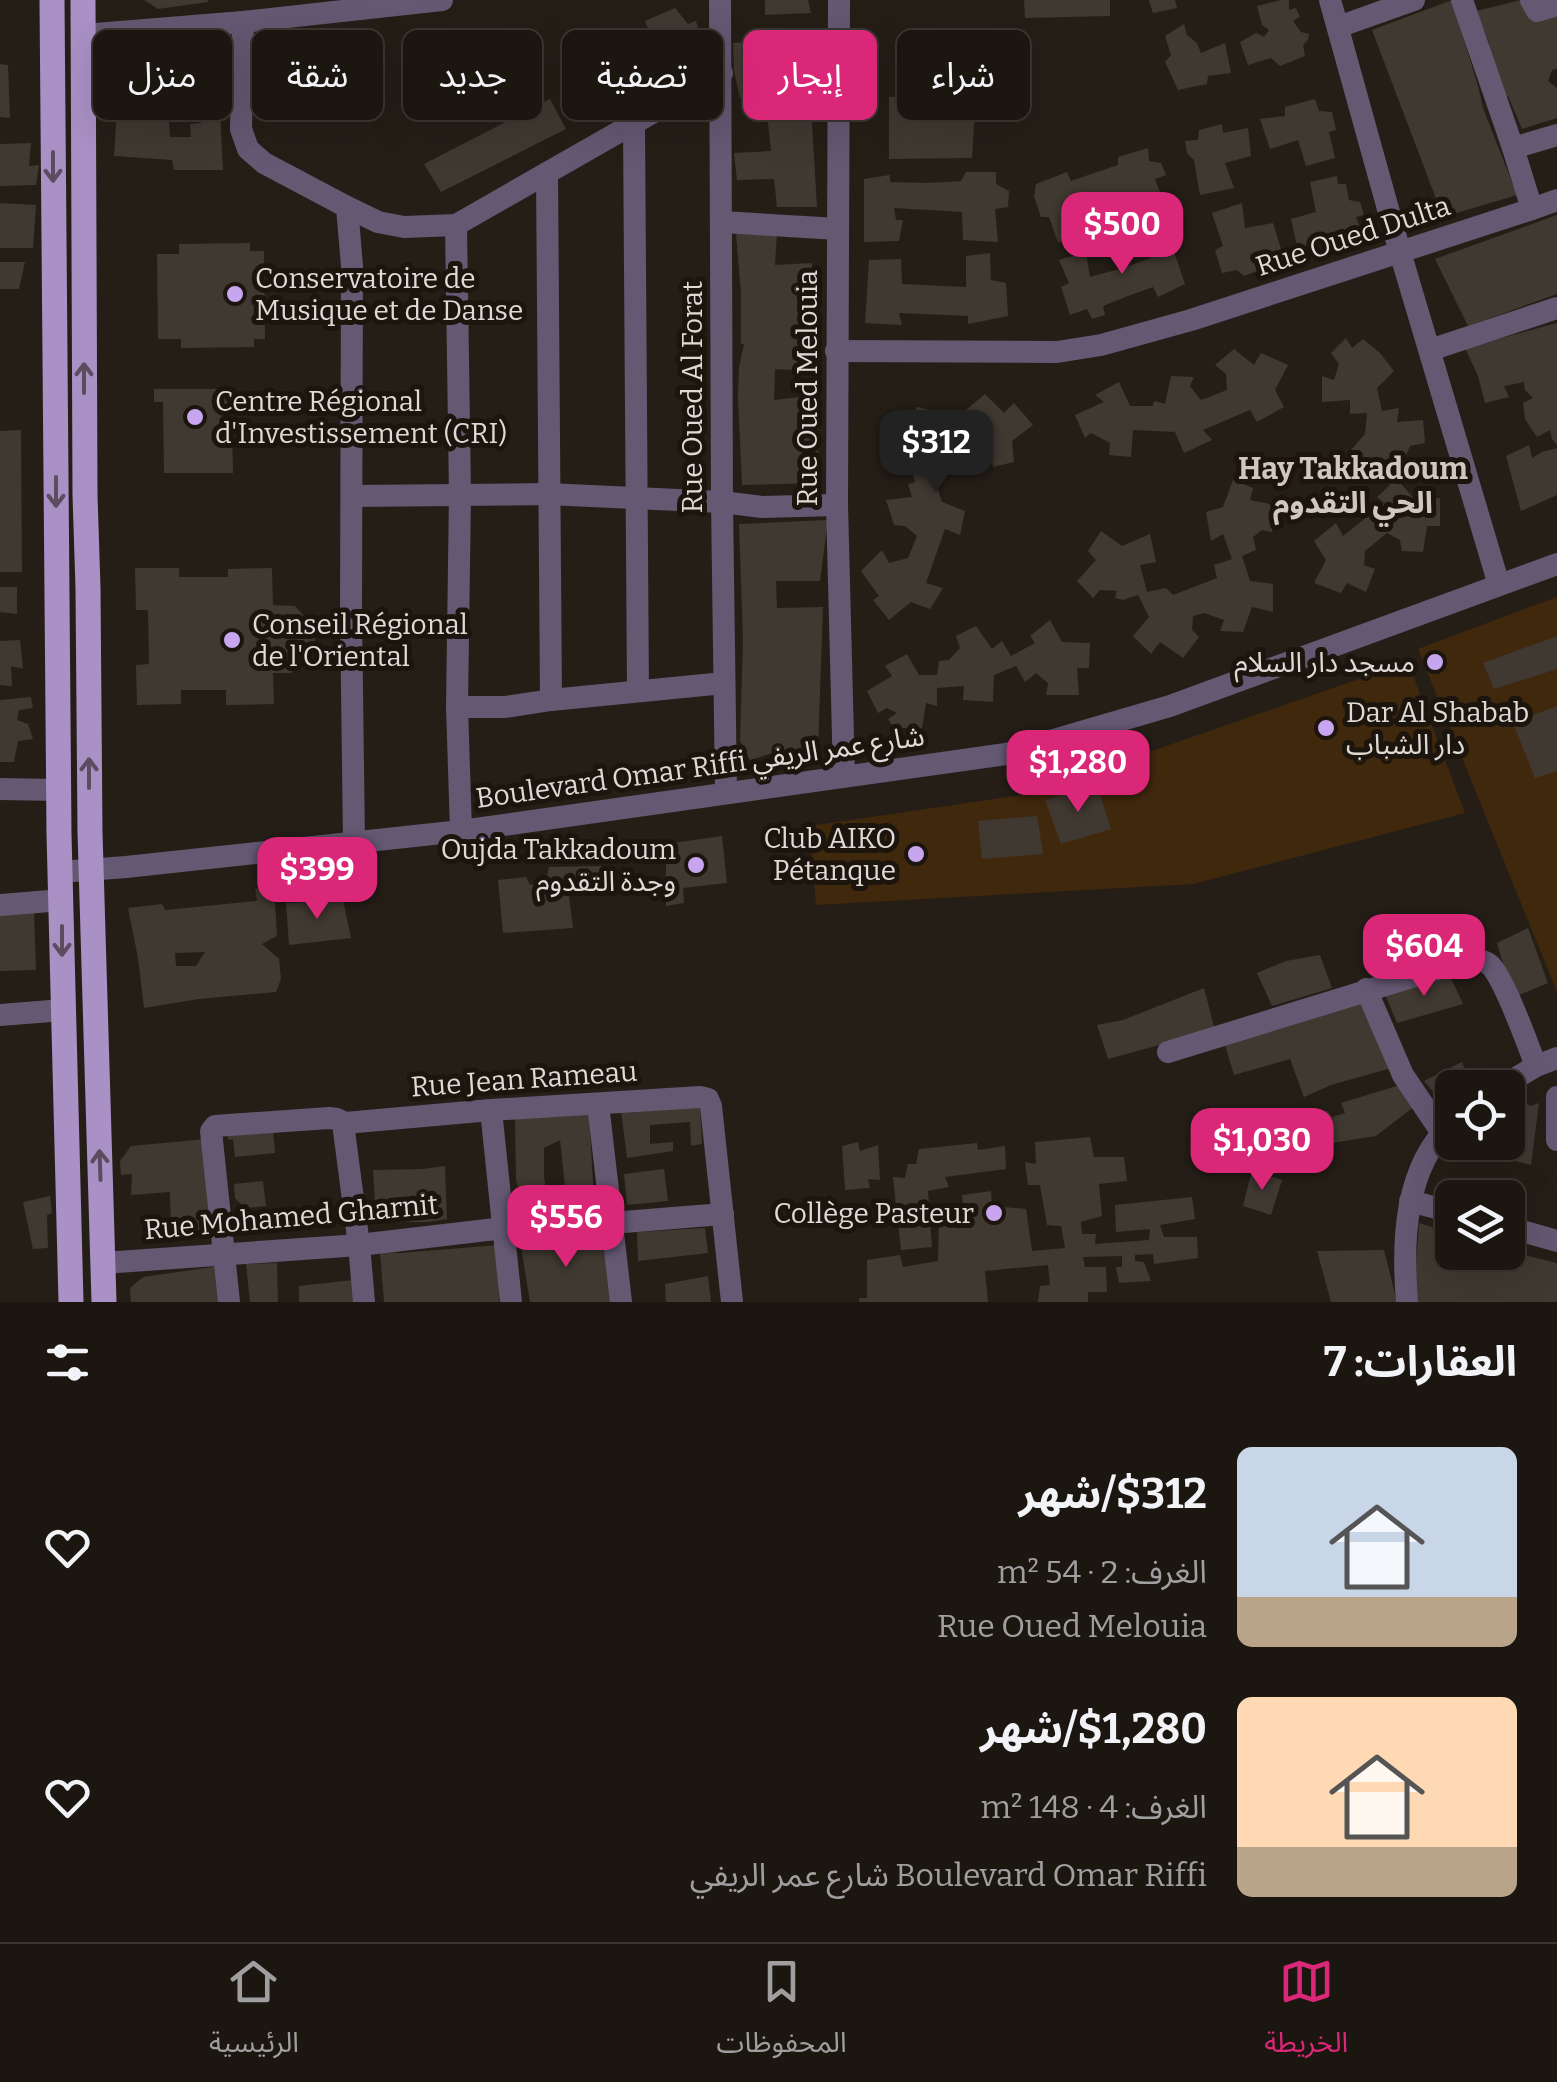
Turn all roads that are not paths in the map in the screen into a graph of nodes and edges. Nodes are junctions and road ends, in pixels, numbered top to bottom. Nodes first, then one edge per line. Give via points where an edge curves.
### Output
1 (52, 0) edge
2 (83, 0) edge
3 (442, 0) edge
4 (720, 0) edge
5 (839, 0) edge
6 (1330, 0) edge
7 (1414, 0) edge
8 (1462, 0) edge
9 (1531, 0) edge
10 (1557, 5) edge
11 (244, 22) junction
12 (1338, 27) junction
13 (721, 30) edge
14 (83, 35) junction
15 (644, 120) edge
16 (722, 120) edge
17 (634, 126) junction
18 (1557, 134) edge
19 (1513, 148) junction
20 (547, 174) junction
21 (1557, 200) edge
22 (347, 208) junction
23 (1532, 209) junction
24 (722, 222) junction
25 (456, 225) junction
26 (838, 230) junction
27 (1400, 252) junction
28 (1557, 308) edge
29 (836, 350) junction
30 (1430, 350) junction
31 (460, 494) junction
32 (548, 494) junction
33 (352, 496) junction
34 (636, 498) junction
35 (722, 502) junction
36 (837, 505) junction
37 (1557, 564) edge
38 (1499, 585) junction
39 (724, 683) junction
40 (638, 691) junction
41 (550, 700) junction
42 (458, 707) junction
43 (844, 776) junction
44 (0, 790) edge
45 (58, 790) junction
46 (726, 793) junction
47 (461, 831) junction
48 (354, 842) junction
49 (92, 870) junction
50 (60, 872) junction
51 (62, 900) junction
52 (0, 905) edge
53 (1366, 989) junction
54 (63, 1010) junction
55 (0, 1014) edge
56 (1168, 1052) dead end
57 (1547, 1062) edge
58 (1525, 1074) edge
59 (1557, 1097) edge
60 (598, 1104) junction
61 (491, 1110) junction
62 (1435, 1114) edge
63 (345, 1124) junction
64 (1557, 1140) edge
65 (1435, 1146) edge
66 (1410, 1200) junction
67 (1435, 1207) edge
68 (723, 1214) junction
69 (610, 1223) junction
70 (504, 1228) junction
71 (1525, 1232) edge
72 (1557, 1240) edge
73 (359, 1245) junction
74 (225, 1255) junction
75 (103, 1263) junction
76 (72, 1302) edge
77 (104, 1302) edge
78 (229, 1302) edge
79 (364, 1302) edge
80 (511, 1302) edge
81 (621, 1302) edge
82 (732, 1302) edge
83 (1407, 1302) edge

1 -> 45 main road
2 - 14 main road
3 - 11 street
4 - 13 street, Rue Oued Al Forat
5 - 26 street, Rue Oued Melouia
6 - 12 street
7 - 12 street
8 - 19 street
9 - 10 street via 1539,12
11 - 14 street
11 - 22 street via 241,129 248,150
12 - 27 street
49 -> 14 main road
15 - 17 street
16 - 24 street, Rue Oued Al Forat
17 - 20 street
17 - 34 street
18 - 19 street
19 - 23 street
20 - 25 street
20 - 32 street
21 - 23 street, Rue Oued Dulta
22 - 25 street via 404,228
22 - 33 street
23 - 27 street, Rue Oued Dulta
24 - 26 street
24 - 35 street, Rue Oued Al Forat
25 - 31 street
26 - 29 street, Rue Oued Melouia
27 - 29 street, Rue Oued Dulta via 1102,345 1057,352
27 - 30 street
28 - 30 street
29 - 36 street, Rue Oued Melouia
30 - 38 street
31 - 32 street
31 - 33 street
31 - 42 street
32 - 34 street
32 - 41 street
33 - 48 street
34 - 35 street
34 - 40 street
35 - 36 street
35 - 39 street, Rue Oued Al Forat
36 - 43 street, Rue Oued Melouia
37 - 38 street, Boulevard Omar Riffi شارع عمر الريفي
38 - 43 street, Boulevard Omar Riffi شارع عمر الريفي via 1124,721 1006,754
39 - 40 street
39 - 46 street, Rue Oued Al Forat
40 - 41 street
41 - 42 street
42 - 47 street
43 - 46 street, Boulevard Omar Riffi شارع عمر الريفي
44 - 45 street
45 - 50 main road
46 - 47 street, Boulevard Omar Riffi شارع عمر الريفي
47 - 48 street, Boulevard Omar Riffi شارع عمر الريفي
48 - 49 street, Boulevard Omar Riffi شارع عمر الريفي
49 - 50 street, Boulevard Omar Riffi شارع عمر الريفي
75 -> 49 main road
50 - 51 main road
51 - 52 street
51 -> 54 main road
53 - 56 street
53 - 57 street via 1467,960 1486,962
53 - 62 street via 1403,1075
54 - 55 street
54 - 76 main road
57 - 58 street
59 - 64 street
60 - 61 street, Rue Jean Rameau
60 - 68 street, Rue Jean Rameau via 708,1099
60 - 69 street
61 - 63 street, Rue Jean Rameau
61 - 70 street
63 - 73 street
63 - 74 street, Rue Jean Rameau via 329,1118 211,1130
65 - 66 street
66 - 67 street
66 - 83 street
68 - 69 street, Rue Mohamed Gharnit
68 - 82 street
69 - 70 street, Rue Mohamed Gharnit
69 - 81 street
70 - 73 street, Rue Mohamed Gharnit
70 - 80 street
71 - 72 street
73 - 74 street, Rue Mohamed Gharnit
73 - 79 street
74 - 75 street, Rue Mohamed Gharnit
74 - 78 street
75 - 77 main road

